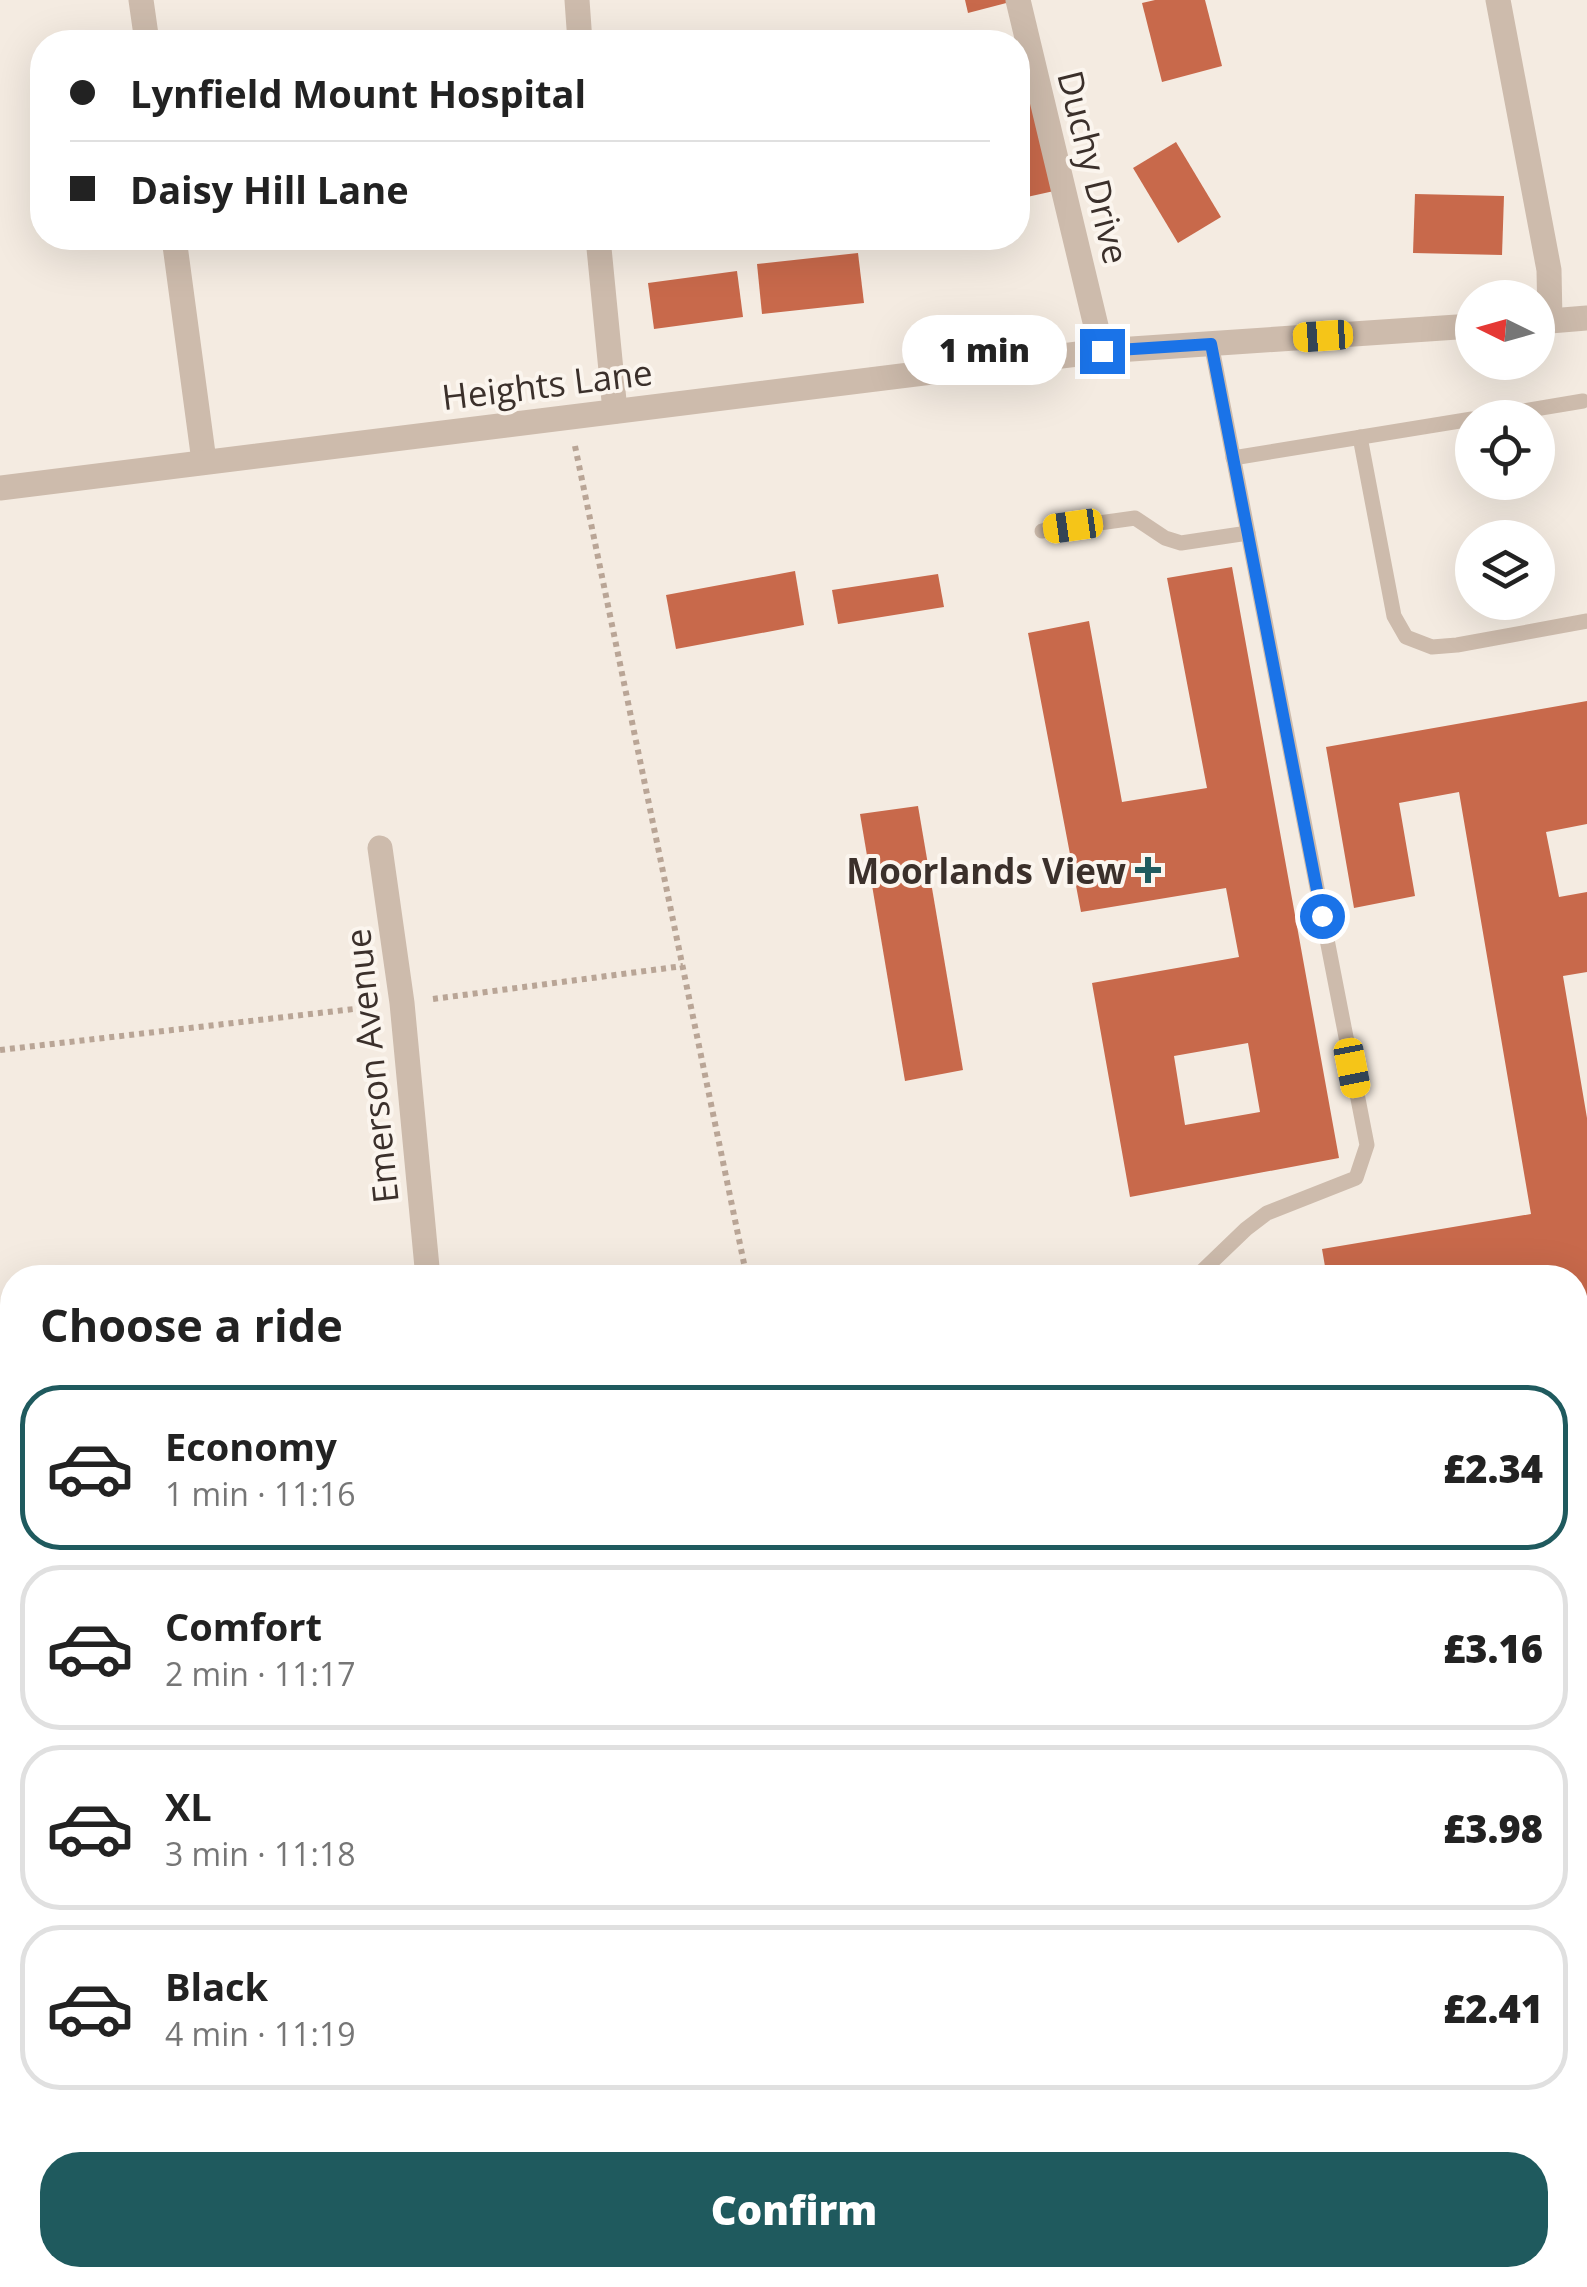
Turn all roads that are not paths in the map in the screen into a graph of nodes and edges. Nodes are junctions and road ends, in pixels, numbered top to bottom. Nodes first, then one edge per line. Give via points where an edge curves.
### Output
1 (141, 0) edge
2 (576, 0) edge
3 (1018, 0) edge
4 (1498, 0) edge
5 (145, 30) edge
6 (579, 30) edge
7 (1025, 30) edge
8 (1030, 50) edge
9 (176, 250) edge
10 (599, 250) edge
11 (1548, 280) edge
12 (1587, 318) edge
13 (1555, 320) edge
14 (1455, 327) edge
15 (1211, 344) junction
16 (1102, 351) junction
17 (1583, 401) dead end
18 (1555, 406) edge
19 (615, 411) junction
20 (1455, 422) edge
21 (1360, 437) junction
22 (1233, 458) junction
23 (204, 461) junction
24 (0, 488) edge
25 (1042, 531) dead end
26 (1248, 533) junction
27 (1587, 620) edge
28 (380, 848) dead end
29 (427, 1265) edge
30 (1208, 1265) edge

1 - 5 street
2 - 6 street
3 - 7 street, Duchy Drive
4 - 11 street
8 - 16 street, Duchy Drive
9 - 23 street
10 - 19 street
12 - 13 street
14 - 15 street, Heights Lane
15 - 16 street, Heights Lane
15 - 22 lane
16 - 19 street, Heights Lane
17 - 18 lane
19 - 23 street, Heights Lane
20 - 21 lane
21 - 22 lane
21 - 27 lane via 1394,616 1406,637 1457,645
22 - 26 lane
23 - 24 street, Heights Lane
25 - 26 lane via 1135,518 1181,543
26 - 30 lane via 1367,1145 1356,1178 1267,1213
28 - 29 street, Emerson Avenue

